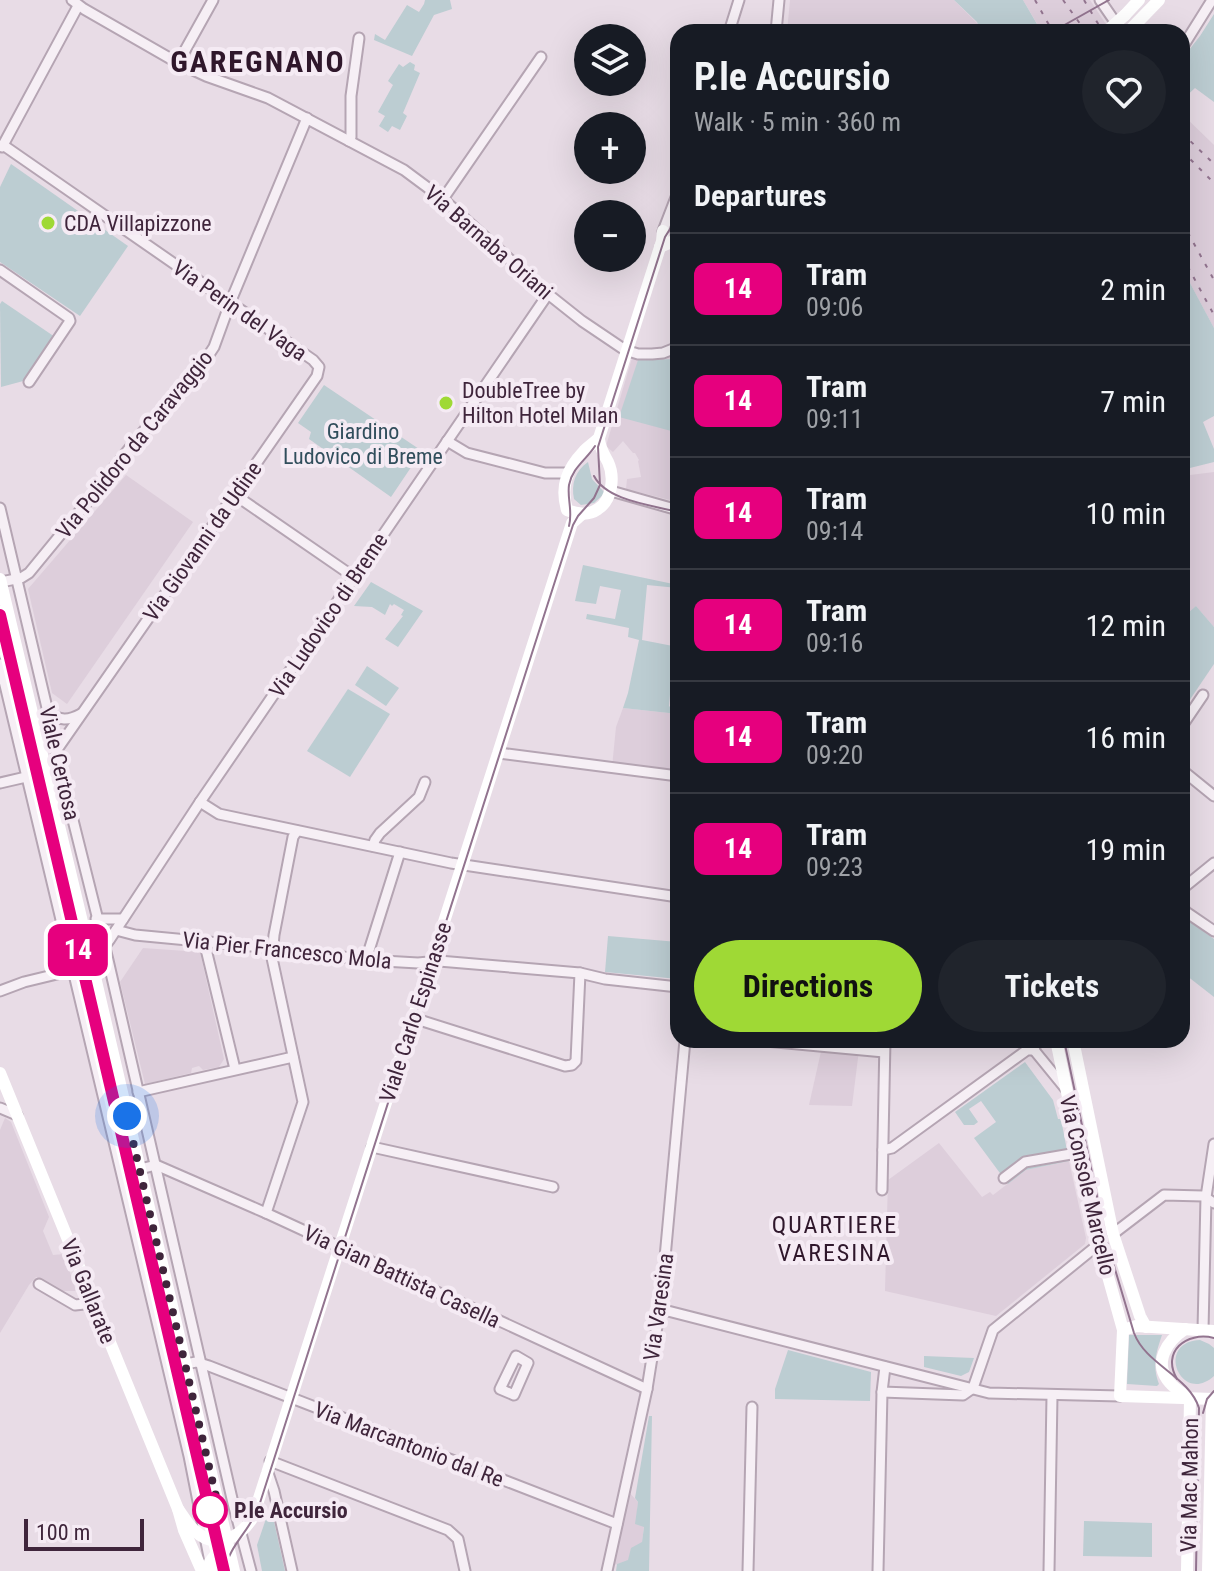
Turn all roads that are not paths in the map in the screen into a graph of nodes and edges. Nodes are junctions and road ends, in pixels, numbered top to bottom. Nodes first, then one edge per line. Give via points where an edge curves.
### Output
1 (213, 0) edge
2 (739, 0) edge
3 (779, 0) edge
4 (1100, 0) edge
5 (1139, 0) edge
6 (1159, 0) edge
7 (1212, 0) edge
8 (75, 3) edge
9 (732, 24) edge
10 (777, 24) edge
11 (1115, 24) edge
12 (1122, 24) edge
13 (1135, 24) edge
14 (1190, 35) edge
15 (359, 38) dead end
16 (541, 57) dead end
17 (178, 63) junction
18 (307, 118) junction
19 (349, 141) junction
20 (1, 148) edge
21 (443, 199) junction
22 (670, 213) edge
23 (663, 231) junction
24 (670, 232) edge
25 (670, 240) edge
26 (660, 247) junction
27 (0, 270) edge
28 (548, 294) junction
29 (230, 303) junction
30 (670, 350) edge
31 (626, 351) junction
32 (319, 367) joint
33 (29, 382) dead end
34 (599, 439) junction
35 (447, 441) junction
36 (579, 459) junction
37 (561, 473) junction
38 (611, 486) junction
39 (235, 495) junction
40 (670, 507) edge
41 (0, 508) edge
42 (574, 515) junction
43 (354, 577) junction
44 (17, 579) junction
45 (0, 581) edge
46 (0, 664) edge
47 (1203, 695) dead end
48 (48, 712) junction
49 (81, 714) junction
50 (1190, 714) edge
51 (56, 751) junction
52 (499, 753) junction
53 (59, 764) junction
54 (44, 768) junction
55 (670, 775) edge
56 (1190, 776) edge
57 (26, 777) junction
58 (425, 782) dead end
59 (0, 783) edge
60 (1214, 796) edge
61 (200, 802) junction
62 (297, 831) junction
63 (373, 846) junction
64 (400, 852) junction
65 (1214, 863) edge
66 (463, 865) junction
67 (1190, 882) edge
68 (670, 896) edge
69 (1190, 915) edge
70 (96, 919) junction
71 (123, 919) junction
72 (1214, 931) edge
73 (110, 939) junction
74 (204, 941) junction
75 (272, 948) junction
76 (366, 960) junction
77 (432, 961) junction
78 (92, 963) junction
79 (74, 970) junction
80 (580, 973) junction
81 (670, 986) edge
82 (0, 991) edge
83 (413, 1018) junction
84 (684, 1048) edge
85 (840, 1048) edge
86 (884, 1048) edge
87 (1058, 1048) edge
88 (1075, 1048) edge
89 (1034, 1050) joint
90 (884, 1052) junction
91 (293, 1057) junction
92 (235, 1069) junction
93 (0, 1073) edge
94 (1066, 1089) junction
95 (138, 1092) junction
96 (0, 1108) edge
97 (17, 1115) junction
98 (1214, 1144) edge
99 (372, 1147) junction
100 (883, 1150) junction
101 (1071, 1154) dead end
102 (156, 1165) junction
103 (140, 1169) junction
104 (1004, 1178) dead end
105 (553, 1187) dead end
106 (882, 1190) dead end
107 (1210, 1200) edge
108 (266, 1213) junction
109 (1214, 1218) edge
110 (1205, 1226) junction
111 (1113, 1234) junction
112 (1099, 1244) junction
113 (339, 1247) junction
114 (39, 1284) dead end
115 (94, 1303) junction
116 (660, 1309) junction
117 (1146, 1327) junction
118 (1185, 1329) junction
119 (1123, 1330) junction
120 (1209, 1330) edge
121 (186, 1364) junction
122 (201, 1364) junction
123 (885, 1367) junction
124 (926, 1377) junction
125 (973, 1388) junction
126 (647, 1389) junction
127 (882, 1392) junction
128 (919, 1394) junction
129 (1052, 1396) junction
130 (1120, 1396) junction
131 (292, 1398) junction
132 (1190, 1399) junction
133 (1213, 1399) edge
134 (752, 1407) dead end
135 (268, 1466) junction
136 (259, 1501) junction
137 (233, 1503) junction
138 (178, 1509) junction
139 (617, 1524) junction
140 (241, 1533) junction
141 (206, 1538) junction
142 (227, 1540) junction
143 (208, 1568) edge
144 (234, 1571) edge
145 (251, 1571) edge
146 (292, 1571) edge
147 (465, 1571) edge
148 (607, 1571) edge
149 (748, 1571) edge
150 (878, 1571) edge
151 (1049, 1571) edge
152 (1187, 1571) edge
153 (1208, 1571) edge

1 - 17 street
2 - 9 street
3 - 10 street
4 - 12 street
5 - 11 main road, bridge
6 - 13 main road
7 - 14 street
8 - 17 street, Via Barnaba Oriani
8 - 20 street
15 - 19 street
16 - 21 street
17 - 18 street, Via Barnaba Oriani
18 - 19 street, Via Barnaba Oriani
18 - 29 street, Via Polidoro da Caravaggio
19 - 21 street, Via Barnaba Oriani via 404,170
20 - 29 street, Via Perin del Vaga
21 - 28 street, Via Barnaba Oriani
22 - 23 street
23 - 24 main road
23 - 26 main road
25 - 26 main road
26 - 31 main road
27 - 33 street via 70,321
28 - 31 street, Via Barnaba Oriani
28 - 35 street, Via Ludovico di Breme
29 - 32 street, Via Perin del Vaga
29 - 44 street, Via Polidoro da Caravaggio via 208,356 29,573
30 - 31 street
31 - 34 main road
32 - 39 street, Via Giovanni da Udine
34 - 36 main road
34 - 38 main road
35 - 37 street via 467,453
35 - 43 street, Via Ludovico di Breme
36 - 37 main road
36 - 38 main road via 599,461
37 - 42 main road
38 - 40 street
38 - 42 main road via 600,508
39 - 43 street
39 - 49 street, Via Giovanni da Udine
41 - 44 street, Viale Certosa
42 - 52 main road, Viale Carlo Espinasse
43 - 61 street, Via Ludovico di Breme
44 - 45 street, Viale Certosa
44 - 48 street, Viale Certosa
45 - 54 main road, Viale Certosa
46 - 57 street, Viale Certosa
47 - 50 street
48 - 49 street via 64,720
48 - 51 street, Viale Certosa
49 - 51 street, Via Giovanni da Udine
51 - 53 street, Viale Certosa
52 - 55 street
52 - 66 main road, Viale Carlo Espinasse
53 - 54 street
53 - 70 street, Viale Certosa
54 - 57 street
54 - 78 main road, Viale Certosa
56 - 60 street
57 - 59 street
57 - 79 street, Viale Certosa
58 - 63 street via 419,797
61 - 62 street via 219,814
61 - 71 street, Via Ludovico di Breme
62 - 63 street
62 - 75 street
63 - 64 street
64 - 66 street
64 - 76 street
65 - 67 street
66 - 68 street
66 - 77 main road, Viale Carlo Espinasse
69 - 72 street
70 - 71 street
70 - 73 street, Viale Certosa
71 - 73 street, Via Ludovico di Breme
73 - 74 street, Via Pier Francesco Mola via 135,935
73 - 78 street
73 - 95 street, Viale Certosa
74 - 75 street, Via Pier Francesco Mola
74 - 92 street
75 - 76 street, Via Pier Francesco Mola
75 - 91 street
76 - 77 street, Via Pier Francesco Mola
77 - 80 street, Via Pier Francesco Mola
77 - 83 main road, Viale Carlo Espinasse
78 - 79 street
78 - 103 main road, Viale Certosa
79 - 82 street
79 - 141 street, Viale Certosa
80 - 81 street, Via Pier Francesco Mola
80 - 83 street via 572,1065
83 - 99 main road, Viale Carlo Espinasse
84 - 116 street, Via Varesina
85 - 90 street
86 - 90 street
87 - 94 main road, Via Console Marcello
88 - 111 main road, Via Console Marcello
89 - 94 street
89 - 100 street
90 - 100 street
91 - 92 street
91 - 108 street via 303,1102
92 - 95 street
93 - 97 main road, Via Gallarate
94 - 112 main road, Via Console Marcello
95 - 102 street, Viale Certosa
96 - 97 street
97 - 115 main road, Via Gallarate
98 - 107 street
99 - 105 street
99 - 113 main road, Viale Carlo Espinasse
100 - 106 street
101 - 104 street via 1025,1162
102 - 103 street
102 - 108 street, Via Gian Battista Casella
102 - 122 street, Viale Certosa
103 - 121 main road, Viale Certosa
107 - 110 street
107 - 111 street via 1164,1195
108 - 113 street, Via Gian Battista Casella
109 - 110 street
110 - 120 street
111 - 117 main road, Via Console Marcello
112 - 119 main road, Via Console Marcello
112 - 125 street via 995,1328
113 - 126 street, Via Gian Battista Casella
113 - 131 main road, Viale Carlo Espinasse
114 - 115 street via 75,1305
115 - 138 main road, Via Gallarate
116 - 123 street
116 - 126 street, Via Varesina
117 - 118 main road
117 - 119 main road
118 - 120 main road
118 - 132 main road via 1167,1345 1162,1367 1169,1382
119 - 130 main road, Via Console Marcello
121 - 122 street
121 - 142 main road, Viale Certosa
122 - 131 street, Via Marcantonio dal Re
122 - 137 street, Viale Certosa
123 - 124 street
123 - 127 street
124 - 125 street
124 - 128 street
125 - 128 street via 963,1395
125 - 129 street
126 - 139 street, Via Varesina
127 - 128 street
127 - 150 street
129 - 130 street
129 - 151 street
130 - 132 main road
131 - 135 main road, Viale Carlo Espinasse
131 - 139 street, Via Marcantonio dal Re
132 - 133 main road
132 - 152 main road, Via Mac Mahon
133 - 153 main road, Via Mac Mahon
134 - 149 street
135 - 136 main road, Viale Carlo Espinasse
135 - 146 street
135 - 147 street via 448,1530 458,1539
136 - 137 street via 243,1507
136 - 140 main road, Viale Carlo Espinasse
137 - 140 street, Viale Certosa
138 - 141 main road
138 - 143 main road, Via Gallarate via 184,1530
139 - 148 street, Via Varesina
140 - 142 main road
140 - 145 street, Viale Certosa
141 - 142 main road
141 - 143 street, Viale Certosa
142 - 143 main road
142 - 144 main road, Viale Certosa

